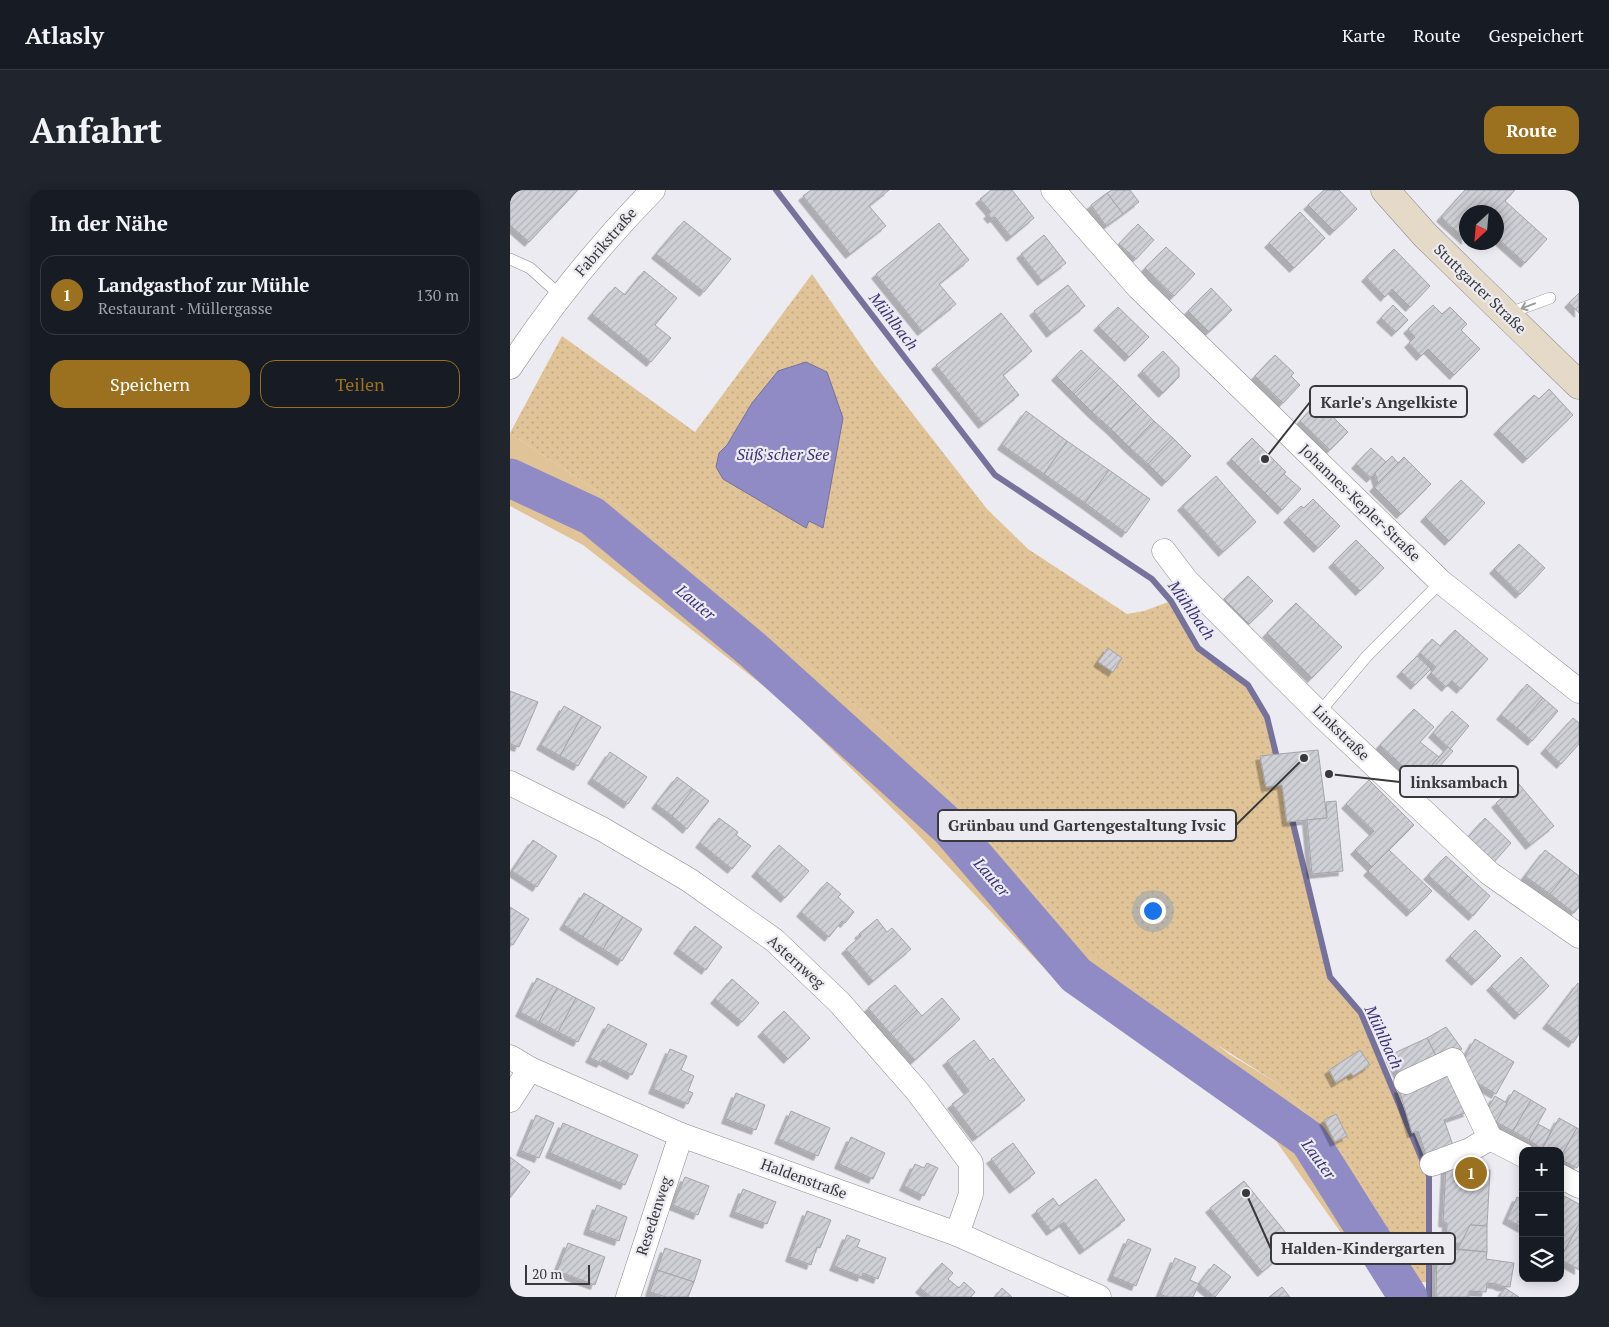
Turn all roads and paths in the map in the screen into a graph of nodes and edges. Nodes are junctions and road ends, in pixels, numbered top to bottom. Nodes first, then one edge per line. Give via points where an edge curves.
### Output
1 (653, 190) edge
2 (1053, 190) edge
3 (1385, 190) edge
4 (510, 259) edge
5 (560, 295) junction
6 (1550, 298) dead end
7 (1506, 314) junction
8 (510, 367) edge
9 (1579, 385) edge
10 (1164, 551) dead end
11 (1441, 582) junction
12 (1579, 691) edge
13 (1319, 713) junction
14 (510, 783) edge
15 (1579, 936) edge
16 (520, 1063) edge
17 (1406, 1082) dead end
18 (510, 1100) edge
19 (681, 1135) junction
20 (1490, 1138) junction
21 (1519, 1153) edge
22 (1432, 1164) dead end
23 (1564, 1178) edge
24 (1579, 1186) edge
25 (957, 1234) junction
26 (628, 1297) edge
27 (1099, 1297) edge

1 - 5 street, Fabrikstraße via 619,224
2 - 11 street, Johannes-Kepler-Straße via 1139,288
3 - 7 main road, Stuttgarter Straße via 1425,235
4 - 5 lane via 530,268
5 - 8 street, Fabrikstraße
6 -> 7 lane
7 - 9 main road, Stuttgarter Straße
10 - 13 street, Linkstraße via 1186,580
11 - 12 street, Johannes-Kepler-Straße
11 - 13 lane via 1367,656
13 - 15 street, Linkstraße via 1489,872
14 - 25 street, Asternweg via 602,829 690,880 774,940 839,1002 918,1092 971,1163 971,1194
16 - 18 street
16 - 19 street, Haldenstraße
17 - 20 street via 1453,1060
19 - 25 street, Haldenstraße
19 - 26 street, Resedenweg
20 - 21 street
20 - 22 street via 1470,1150
23 - 24 street
25 - 27 street, Haldenstraße

